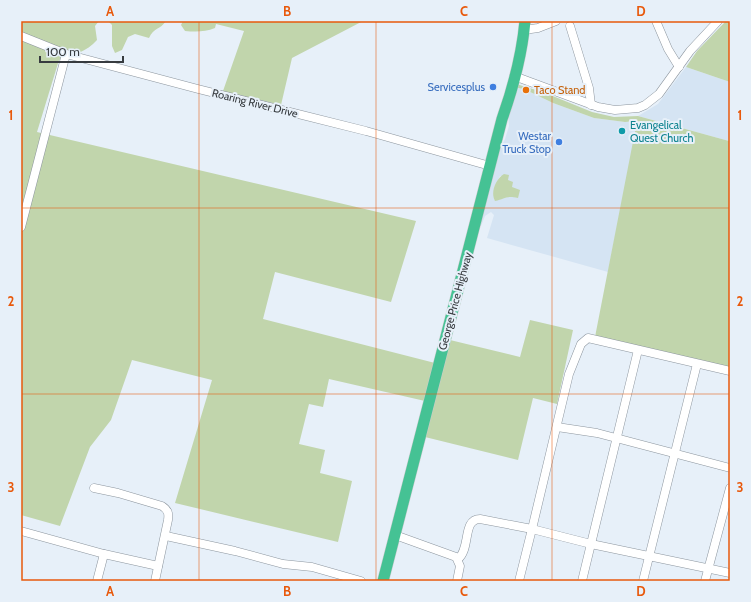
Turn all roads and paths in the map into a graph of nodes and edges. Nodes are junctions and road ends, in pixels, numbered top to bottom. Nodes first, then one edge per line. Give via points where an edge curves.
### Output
1 (556, 21) edge
2 (656, 21) edge
3 (718, 21) edge
4 (524, 26) edge
5 (570, 26) dead end
6 (21, 36) edge
7 (66, 54) junction
8 (679, 66) junction
9 (514, 76) junction
10 (591, 105) junction
11 (490, 166) junction
12 (21, 227) edge
13 (638, 350) junction
14 (697, 364) junction
15 (730, 371) edge
16 (556, 427) junction
17 (616, 438) junction
18 (674, 454) junction
19 (730, 468) edge
20 (94, 488) dead end
21 (730, 488) edge
22 (532, 529) junction
23 (21, 530) edge
24 (395, 535) junction
25 (166, 536) junction
26 (591, 544) junction
27 (104, 554) junction
28 (649, 556) junction
29 (458, 559) junction
30 (158, 566) junction
31 (708, 568) junction
32 (730, 573) edge
33 (97, 581) edge
34 (155, 581) edge
35 (361, 581) edge
36 (383, 581) edge
37 (457, 581) edge
38 (519, 581) edge
39 (582, 581) edge
40 (643, 581) edge
41 (705, 581) edge

1 - 4 street via 538,28
2 - 8 street via 668,49
3 - 8 street
4 - 9 highway, George Price Highway
5 - 10 street via 589,88
6 - 7 street, Roaring River Drive
7 - 11 street, Roaring River Drive
7 - 12 street
8 - 10 street via 659,94 645,105 624,110
9 - 10 street
9 - 11 highway, George Price Highway
11 - 24 highway, George Price Highway
13 - 14 street
13 - 16 street via 588,338 581,344 569,374
13 - 17 street
14 - 15 street
14 - 18 street
16 - 17 street
16 - 22 street
17 - 18 street
17 - 26 street
18 - 19 street
18 - 28 street
20 - 25 street via 167,509 169,514
21 - 31 street
22 - 26 street
22 - 29 street via 485,519 473,520 469,527 464,554
22 - 38 street
23 - 27 street
24 - 29 street via 448,553
24 - 36 highway, George Price Highway
25 - 30 street
25 - 35 street via 283,564 312,567
26 - 28 street
26 - 39 street
27 - 30 street
27 - 33 street
28 - 31 street
28 - 40 street
29 - 37 street via 460,566
30 - 34 street
31 - 32 street
31 - 41 street

